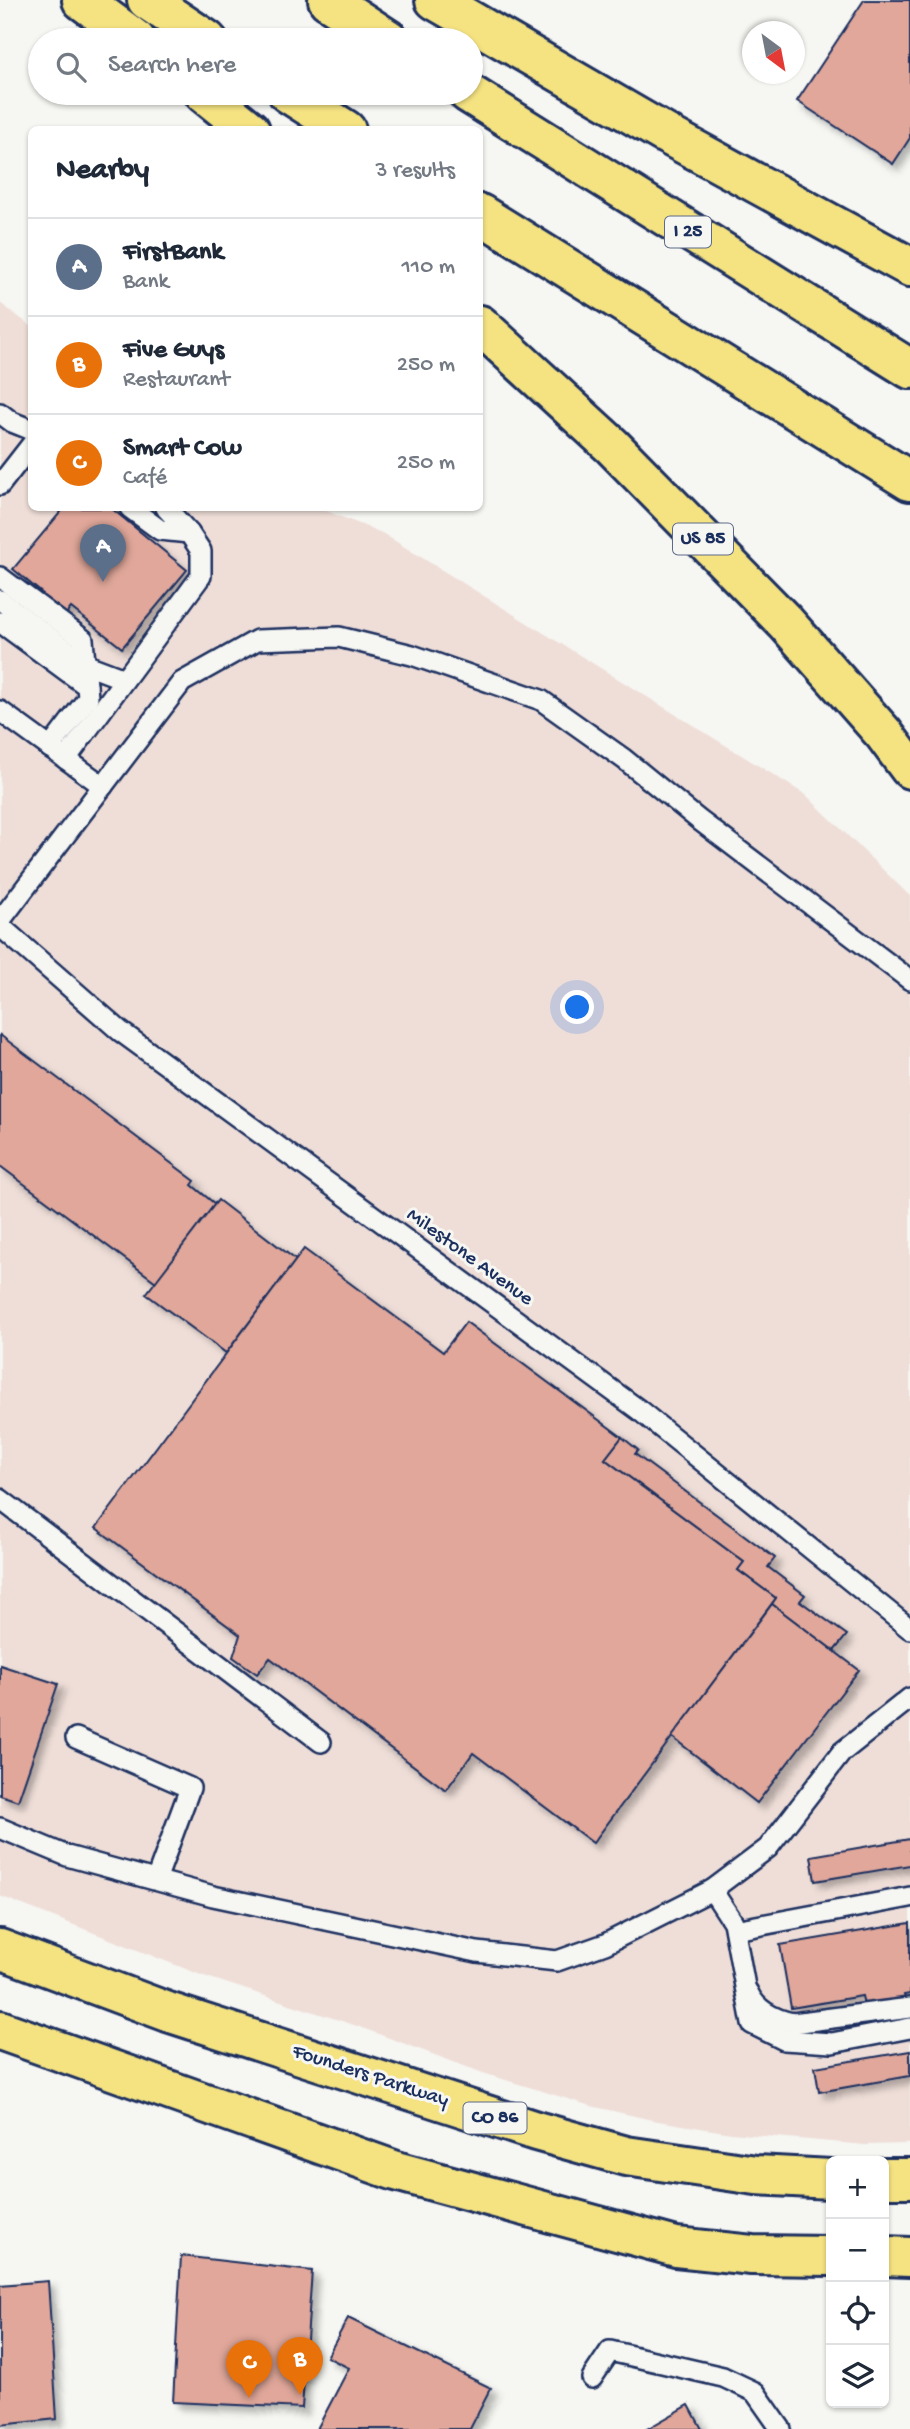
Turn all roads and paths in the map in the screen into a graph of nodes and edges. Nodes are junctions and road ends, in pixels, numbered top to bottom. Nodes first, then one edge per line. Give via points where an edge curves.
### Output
1 (82, 0) edge
2 (147, 0) edge
3 (328, 0) edge
4 (435, 0) edge
5 (120, 28) edge
6 (188, 28) edge
7 (371, 28) edge
8 (483, 102) edge
9 (219, 105) edge
10 (307, 105) edge
11 (245, 126) edge
12 (340, 126) edge
13 (483, 216) edge
14 (910, 267) edge
15 (483, 328) edge
16 (910, 369) edge
17 (0, 413) edge
18 (28, 428) edge
19 (28, 449) edge
20 (910, 481) edge
21 (0, 485) edge
22 (134, 511) edge
23 (169, 511) edge
24 (189, 533) junction
25 (0, 578) edge
26 (0, 600) edge
27 (0, 622) edge
28 (86, 664) junction
29 (124, 679) junction
30 (87, 686) junction
31 (0, 711) edge
32 (58, 753) junction
33 (910, 769) edge
34 (103, 786) junction
35 (0, 923) edge
36 (910, 980) edge
37 (0, 1499) edge
38 (910, 1629) edge
39 (910, 1698) edge
40 (76, 1738) dead end
41 (321, 1742) dead end
42 (0, 1828) edge
43 (156, 1880) junction
44 (712, 1890) junction
45 (910, 1897) edge
46 (734, 1930) junction
47 (0, 1949) edge
48 (744, 1985) junction
49 (910, 2008) edge
50 (910, 2028) edge
51 (0, 2030) edge
52 (889, 2178) edge
53 (910, 2178) edge
54 (826, 2179) edge
55 (826, 2256) edge
56 (889, 2256) edge
57 (910, 2257) edge
58 (592, 2378) dead end
59 (780, 2429) edge

1 - 5 highway
2 - 6 highway
3 - 7 highway
4 - 14 highway via 666,134
8 - 16 highway, I 25
9 - 11 highway
10 - 12 highway
13 - 20 highway
15 - 33 highway, US 85 via 612,446 786,622
17 - 18 lane
19 - 21 lane
22 - 24 lane via 160,530
23 - 24 lane
24 - 29 lane via 201,551 201,576
25 - 28 lane via 83,639
26 - 28 lane
27 - 30 lane
28 - 29 lane
28 - 30 lane
29 - 32 lane
30 - 32 lane via 88,698
31 - 32 lane
32 - 34 lane
34 - 35 lane
34 - 36 lane via 182,682 257,640 339,636 412,655 541,700
35 - 38 lane, Milestone Avenue via 120,1031 639,1410
37 - 41 lane
39 - 44 lane via 842,1752 768,1848
40 - 43 lane via 190,1788
42 - 43 lane via 67,1856
43 - 44 lane via 477,1952 557,1961 606,1944
44 - 46 lane
45 - 46 lane
46 - 48 lane
47 - 54 highway, Founders Parkway / CO 86 via 168,2012 613,2153 755,2175
48 - 49 lane via 764,2012 793,2023
48 - 50 lane via 752,2024 784,2040 832,2043
51 - 55 highway via 396,2171 676,2247
52 - 53 highway
56 - 57 highway
58 - 59 lane via 610,2351 723,2377 755,2392

